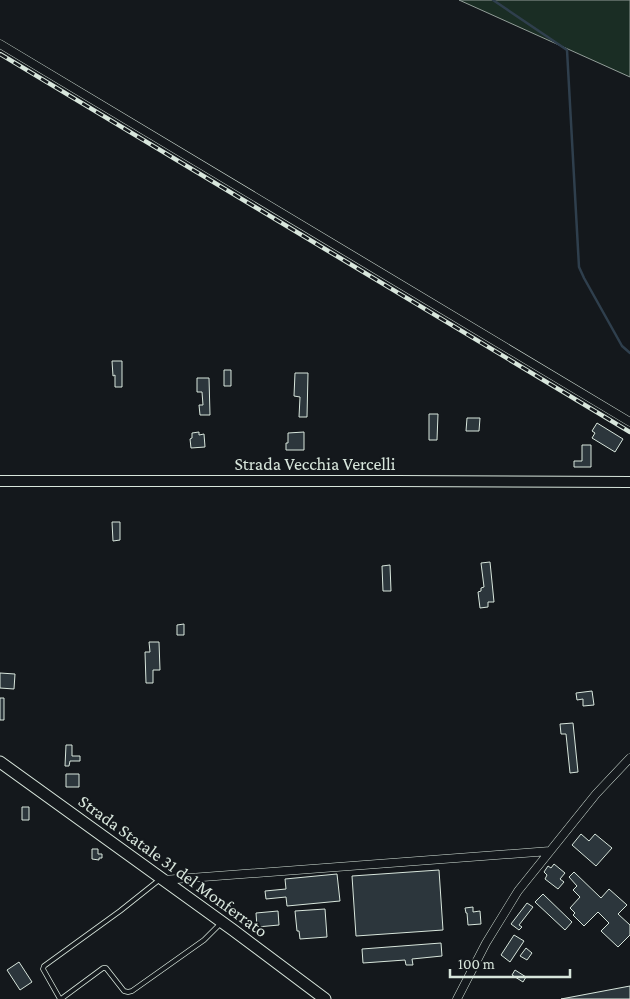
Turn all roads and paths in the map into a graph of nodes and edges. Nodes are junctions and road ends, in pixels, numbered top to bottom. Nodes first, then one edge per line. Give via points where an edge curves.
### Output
1 (0, 44) edge
2 (630, 422) edge
3 (0, 481) edge
4 (630, 482) edge
5 (630, 758) edge
6 (0, 762) edge
7 (550, 851) junction
8 (162, 879) junction
9 (222, 922) junction
10 (61, 999) edge
11 (325, 999) edge
12 (457, 999) edge

1 - 2 street
3 - 4 street, Strada Vecchia Vercelli
5 - 7 street
6 - 8 main road, Strada Statale 31 del Monferrato
7 - 8 street
7 - 12 street via 518,891
8 - 9 main road, Strada Statale 31 del Monferrato
8 - 10 lane via 44,966
9 - 10 lane via 204,940 132,991 124,991 103,968
9 - 11 main road, Strada Statale 31 del Monferrato

